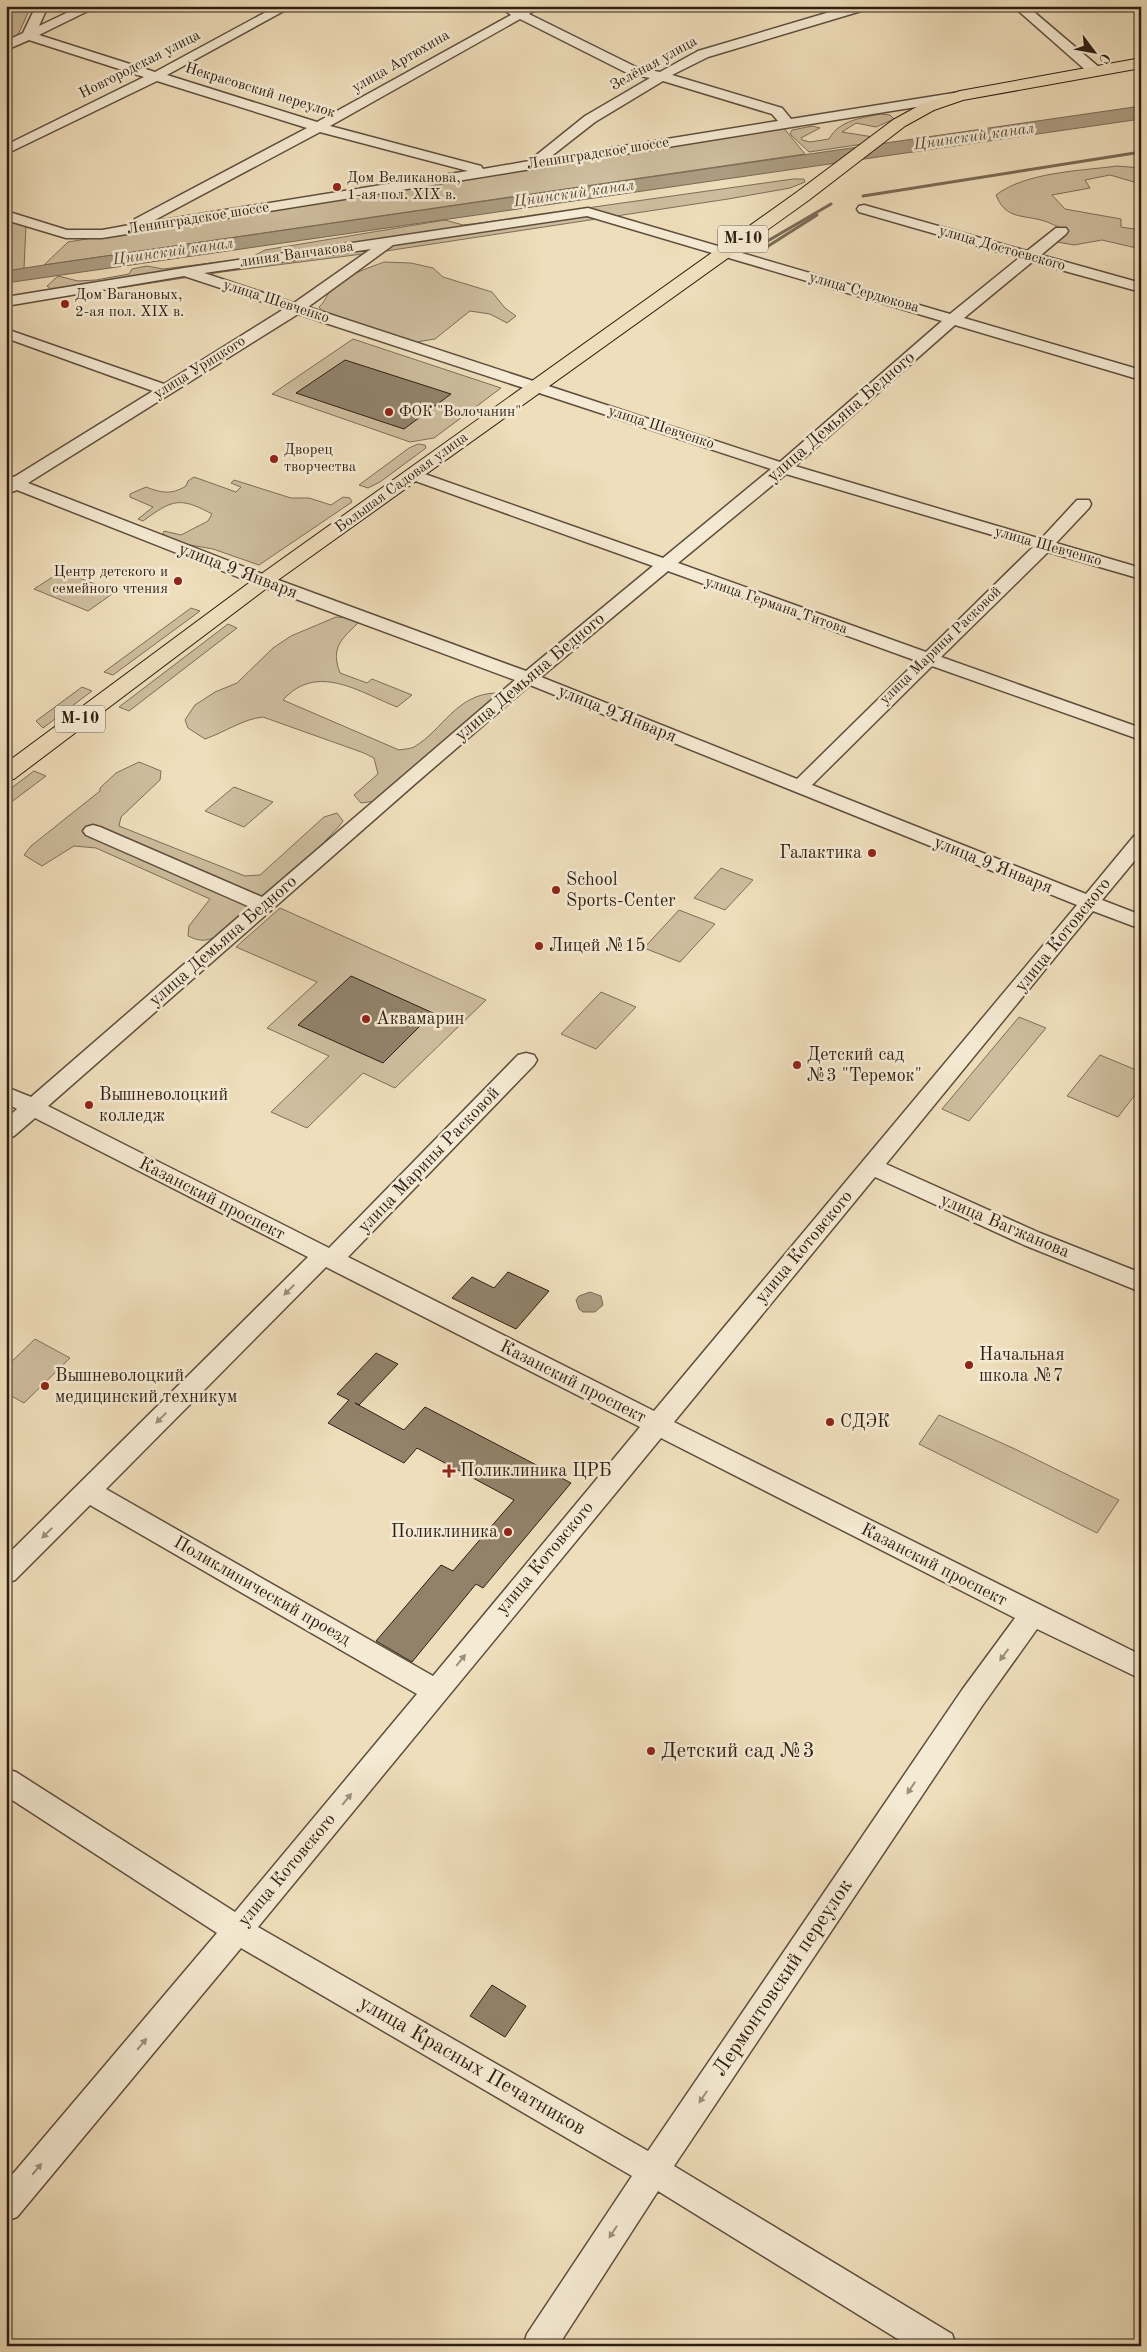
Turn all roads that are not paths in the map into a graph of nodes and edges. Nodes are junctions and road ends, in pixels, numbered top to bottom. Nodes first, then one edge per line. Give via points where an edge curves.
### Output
1 (42, 6) edge
2 (92, 6) edge
3 (287, 6) edge
4 (503, 6) edge
5 (535, 6) edge
6 (864, 6) edge
7 (1019, 6) edge
8 (519, 14) junction
9 (28, 36) junction
10 (6, 46) edge
11 (1141, 63) edge
12 (1095, 71) junction
13 (156, 76) junction
14 (661, 76) junction
15 (960, 96) junction
16 (894, 107) junction
17 (912, 115) junction
18 (787, 123) junction
19 (318, 127) junction
20 (6, 150) edge
21 (532, 164) junction
22 (484, 172) junction
23 (864, 209) dead end
24 (588, 212) joint
25 (6, 215) edge
26 (124, 231) junction
27 (1061, 231) dead end
28 (390, 241) junction
29 (725, 252) junction
30 (1032, 257) junction
31 (184, 272) junction
32 (1141, 288) edge
33 (6, 302) edge
34 (297, 308) junction
35 (953, 319) junction
36 (6, 333) edge
37 (1141, 375) edge
38 (535, 387) junction
39 (165, 390) junction
40 (783, 468) junction
41 (413, 475) junction
42 (9, 485) edge
43 (1083, 504) dead end
44 (1044, 546) junction
45 (663, 566) junction
46 (1141, 574) edge
47 (264, 581) junction
48 (928, 659) junction
49 (528, 678) junction
50 (1141, 734) edge
51 (6, 774) edge
52 (799, 787) junction
53 (94, 831) dead end
54 (1141, 840) edge
55 (1089, 904) junction
56 (264, 905) junction
57 (1141, 923) edge
58 (526, 1060) dead end
59 (6, 1094) edge
60 (33, 1108) junction
61 (6, 1132) edge
62 (870, 1166) junction
63 (327, 1258) junction
64 (1141, 1283) edge
65 (657, 1424) junction
66 (88, 1491) junction
67 (6, 1573) edge
68 (1033, 1616) junction
69 (1141, 1668) edge
70 (435, 1691) junction
71 (6, 1781) edge
72 (237, 1930) junction
73 (653, 2171) junction
74 (6, 2206) edge
75 (539, 2346) edge
76 (940, 2346) edge

1 - 9 street
2 - 9 street
3 - 13 street, Новгородская улица
4 - 8 street
5 - 8 street, улица Артюхина
6 - 14 street, Зелёная улица via 703,54
7 - 12 street
8 - 14 street via 634,71
8 - 19 street, улица Артюхина
9 - 10 street
9 - 13 street, Некрасовский переулок
11 - 12 highway, Ленинградское шоссе / М-10
12 - 15 highway, Ленинградское шоссе / М-10
13 - 19 street, Некрасовский переулок
13 - 20 street, Новгородская улица
14 - 18 street via 777,111
14 - 21 street, Зелёная улица via 590,119
15 - 16 street, Ленинградское шоссе
15 - 17 highway, М-10
16 - 17 street
16 - 18 street, Ленинградское шоссе
17 - 29 highway, Большая Садовая улица / М-10
18 - 21 street, Ленинградское шоссе
19 - 22 street, Некрасовский переулок
19 - 26 street, улица Артюхина
21 - 22 street, Ленинградское шоссе
22 - 26 street, Ленинградское шоссе
23 - 30 street, улица Достоевского
24 - 28 street, линия Ванчакова
24 - 29 street, улица Сердюкова
25 - 26 street, Ленинградское шоссе via 54,232 79,236
27 - 30 street, улица Демьяна Бедного
28 - 31 street, линия Ванчакова
28 - 34 street, улица Урицкого
29 - 35 street, улица Сердюкова
29 - 38 highway, Большая Садовая улица / М-10
30 - 32 street, улица Достоевского
30 - 35 street, улица Демьяна Бедного
31 - 33 street, линия Ванчакова
31 - 34 street, улица Шевченко
34 - 38 street, улица Шевченко
34 - 39 street, улица Урицкого
35 - 37 street, улица Сердюкова
35 - 40 street, улица Демьяна Бедного
36 - 39 street
38 - 40 street, улица Шевченко
38 - 41 highway, Большая Садовая улица / М-10
39 - 42 street, улица Урицкого
40 - 44 street, улица Шевченко
40 - 45 street, улица Демьяна Бедного
41 - 45 street, улица Германа Титова
41 - 47 highway, Большая Садовая улица / М-10
42 - 47 street, улица 9 Января
43 - 44 street, улица Марины Расковой
44 - 46 street, улица Шевченко
44 - 48 street, улица Марины Расковой
45 - 48 street, улица Германа Титова
45 - 49 street, улица Демьяна Бедного
47 - 49 street, улица 9 Января
47 - 51 highway, Большая Садовая улица / М-10
48 - 50 street, улица Германа Титова
48 - 52 street, улица Марины Расковой
49 - 52 street, улица 9 Января
49 - 56 street, улица Демьяна Бедного
52 - 55 street, улица 9 Января
53 - 56 street
54 - 55 street, улица Котовского
55 - 57 street, улица 9 Января
55 - 62 street, улица Котовского
56 - 60 street, улица Демьяна Бедного
58 - 63 street, улица Марины Расковой
59 - 60 street, Казанский проспект
60 - 61 street, улица Демьяна Бедного
60 - 63 street, Казанский проспект
62 - 64 street, улица Вагжанова via 1032,1239
62 - 65 street, улица Котовского
63 - 65 street, Казанский проспект
63 -> 66 street, улица Марины Расковой
65 - 68 street, Казанский проспект
70 -> 65 street, улица Котовского
66 -> 67 street, улица Марины Расковой
66 - 70 street, Поликлинический проезд
68 - 69 street, Казанский проспект
68 -> 73 street, Лермонтовский переулок via 972,1698
72 -> 70 street, улица Котовского
71 - 72 street, улица Красных Печатников
72 - 73 street, улица Красных Печатников
74 -> 72 street, улица Котовского
73 -> 75 street, Лермонтовский переулок
73 - 76 street, улица Красных Печатников

